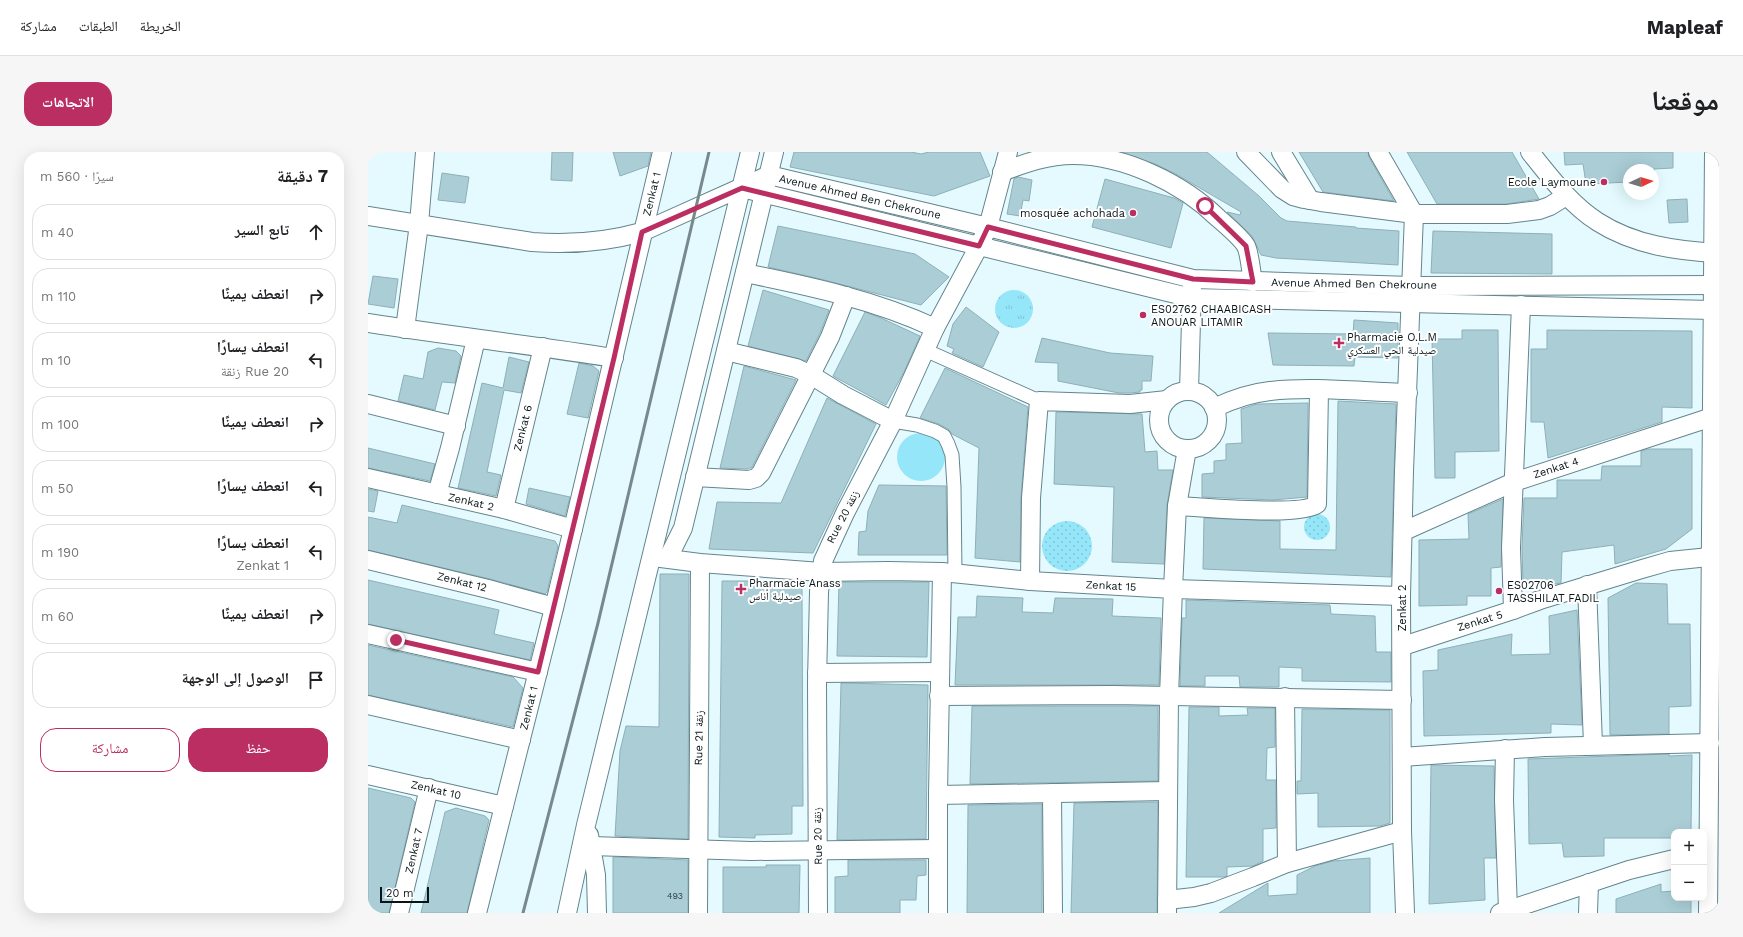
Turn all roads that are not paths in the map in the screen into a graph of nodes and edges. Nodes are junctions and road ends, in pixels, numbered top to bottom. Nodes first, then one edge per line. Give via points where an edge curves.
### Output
1 (425, 152) edge
2 (662, 152) edge
3 (750, 152) edge
4 (774, 152) edge
5 (1008, 152) edge
6 (1246, 152) edge
7 (1280, 152) edge
8 (1530, 152) edge
9 (1714, 152) edge
10 (1386, 155) edge
11 (1002, 172) junction
12 (769, 175) junction
13 (742, 188) junction
14 (765, 194) junction
15 (1566, 196) junction
16 (1310, 200) junction
17 (1414, 214) junction
18 (368, 216) edge
19 (419, 224) junction
20 (988, 227) junction
21 (642, 232) junction
22 (979, 246) junction
23 (1716, 253) edge
24 (745, 273) junction
25 (1193, 279) junction
26 (1253, 282) junction
27 (1716, 285) edge
28 (1411, 295) junction
29 (846, 296) junction
30 (1192, 298) junction
31 (1521, 305) junction
32 (1713, 310) junction
33 (368, 323) edge
34 (935, 328) junction
35 (405, 329) junction
36 (476, 339) junction
37 (543, 347) junction
38 (925, 350) junction
39 (726, 351) junction
40 (614, 358) junction
41 (811, 375) junction
42 (1318, 390) junction
43 (1189, 391) junction
44 (1408, 393) junction
45 (1167, 400) junction
46 (1038, 401) junction
47 (368, 404) edge
48 (1214, 408) junction
49 (1712, 417) junction
50 (893, 421) junction
51 (456, 426) junction
52 (1187, 449) junction
53 (695, 477) junction
54 (368, 478) edge
55 (1514, 482) junction
56 (437, 494) junction
57 (1177, 506) junction
58 (504, 509) junction
59 (573, 529) junction
60 (1404, 531) junction
61 (1715, 556) edge
62 (660, 557) junction
63 (368, 560) edge
64 (700, 563) junction
65 (821, 572) junction
66 (948, 573) junction
67 (1030, 582) junction
68 (1587, 585) junction
69 (1173, 589) junction
70 (1402, 596) junction
71 (554, 607) junction
72 (1513, 610) junction
73 (368, 634) edge
74 (1402, 646) junction
75 (538, 672) junction
76 (940, 672) junction
77 (817, 673) junction
78 (939, 696) junction
79 (1169, 696) junction
80 (1285, 697) junction
81 (1402, 700) junction
82 (368, 705) edge
83 (521, 740) junction
84 (1710, 743) junction
85 (1593, 745) junction
86 (1505, 749) junction
87 (1402, 757) junction
88 (368, 774) edge
89 (429, 788) junction
90 (1167, 791) junction
91 (1052, 793) junction
92 (938, 795) junction
93 (504, 806) junction
94 (586, 825) junction
95 (1402, 831) junction
96 (591, 846) junction
97 (938, 849) junction
98 (698, 850) junction
99 (818, 851) junction
100 (1711, 851) edge
101 (1671, 860) edge
102 (1287, 863) junction
103 (1589, 883) junction
104 (1167, 907) edge
105 (1504, 912) edge
106 (399, 913) edge
107 (477, 913) edge
108 (567, 913) edge
109 (597, 913) edge
110 (698, 913) edge
111 (818, 913) edge
112 (938, 913) edge
113 (1052, 913) edge
114 (1405, 913) edge
115 (1588, 913) edge
116 (1708, 913) edge

1 - 19 street
2 - 21 street, Zenkat 1
3 - 13 street
4 - 12 street
5 - 11 street, Rue 20 زنقة
6 - 16 street via 1282,189 1292,196
7 - 16 street
8 - 15 street
9 - 23 street
10 - 17 street
11 - 20 street, Rue 20 زنقة
11 - 26 street via 1047,157 1073,155 1122,163 1151,173 1194,197 1246,246
12 - 13 street, Avenue Ahmed Ben Chekroune
12 - 14 street
12 - 20 street, Avenue Ahmed Ben Chekroune
13 - 14 street, Avenue Ahmed Ben Chekroune
13 - 21 street
13 - 62 street
14 - 22 street, Avenue Ahmed Ben Chekroune
14 - 24 street
15 - 17 street via 1539,210 1507,214
15 - 23 street via 1597,222 1629,238 1672,248
16 - 17 street
17 - 28 street, Zenkat 2
18 - 19 street
19 - 21 street via 507,239 551,243 598,241
19 - 35 street
20 - 22 street, Rue 20 زنقة
20 - 25 street, Avenue Ahmed Ben Chekroune
21 - 40 street, Zenkat 1
22 - 30 street, Avenue Ahmed Ben Chekroune
22 - 34 street, Rue 20 زنقة
23 - 27 street
24 - 29 street
24 - 39 street
25 - 26 street, Avenue Ahmed Ben Chekroune
25 - 30 street
26 - 28 street, Avenue Ahmed Ben Chekroune
27 - 28 street, Avenue Ahmed Ben Chekroune
27 - 32 street
28 - 30 street, Avenue Ahmed Ben Chekroune
28 - 31 street, Avenue Ahmed Ben Chekroune
28 - 44 street, Zenkat 2
29 - 34 street via 901,313
29 - 41 street
30 - 43 street
31 - 32 street, Avenue Ahmed Ben Chekroune
31 - 55 street
32 - 49 street
33 - 35 street
34 - 38 street, Rue 20 زنقة
35 - 36 street
36 - 37 street
36 - 51 street
37 - 40 street
37 - 58 street, Zenkat 6
38 - 46 street
38 - 50 street, Rue 20 زنقة
39 - 41 street via 796,368
39 - 53 street
40 - 59 street, Zenkat 1
41 - 50 street
41 - 53 street via 767,464 756,478 738,480
42 - 44 street
42 - 48 street via 1269,391
42 - 57 street via 1316,505 1310,508 1275,510
43 - 45 street via 1181,392
43 - 48 street via 1204,396
44 - 60 street, Zenkat 2
45 - 46 street via 1130,404
45 - 52 street via 1160,415 1162,431 1172,444
46 - 67 street via 1031,498
47 - 51 street
48 - 52 street via 1217,422 1212,436 1201,446
49 - 55 street, Zenkat 4
49 - 61 street
50 - 65 street, Rue 20 زنقة via 826,550
50 - 66 street via 917,425 944,436 952,455
51 - 56 street
52 - 57 street
53 - 62 street via 682,528
54 - 56 street, Zenkat 2
55 - 60 street, Zenkat 4
55 - 72 street
56 - 58 street, Zenkat 2
57 - 69 street
58 - 59 street, Zenkat 2
59 - 71 street, Zenkat 1
60 - 70 street, Zenkat 2
61 - 68 street, Zenkat 5 via 1670,561
61 - 84 street
62 - 64 street, Zenkat 15
62 - 94 street
63 - 71 street, Zenkat 12
64 - 65 street, Zenkat 15
64 - 98 street, Rue 21 زنقة
65 - 66 street, Zenkat 15
65 - 77 street, Rue 20 زنقة
66 - 67 street, Zenkat 15
66 - 76 street
67 - 69 street, Zenkat 15
68 - 72 street, Zenkat 5
68 - 85 street
69 - 70 street, Zenkat 15
69 - 79 street
70 - 74 street, Zenkat 2
71 - 75 street, Zenkat 1
72 - 74 street, Zenkat 5
73 - 75 street
74 - 81 street, Zenkat 2
75 - 83 street, Zenkat 1
76 - 77 street
76 - 78 street
77 - 99 street, Rue 20 زنقة
78 - 79 street
78 - 92 street
79 - 80 street
79 - 90 street
80 - 81 street
80 - 102 street
81 - 87 street, Zenkat 2
82 - 83 street
83 - 93 street, Zenkat 1
84 - 85 street
84 - 100 street
85 - 86 street
86 - 87 street
86 - 105 street
87 - 95 street, Zenkat 2
88 - 89 street, Zenkat 10
89 - 93 street, Zenkat 10
89 - 106 street, Zenkat 7
90 - 91 street
90 - 104 street
91 - 92 street
91 - 113 street
92 - 97 street
93 - 107 street, Zenkat 1
94 - 96 street
94 - 108 street
95 - 102 street
95 - 114 street, Zenkat 2
96 - 98 street
96 - 109 street via 596,875
97 - 99 street
97 - 112 street
98 - 99 street
98 - 110 street, Rue 21 زنقة
99 - 111 street, Rue 20 زنقة
100 - 116 street
101 - 103 street
102 - 104 street
103 - 105 street
103 - 115 street

